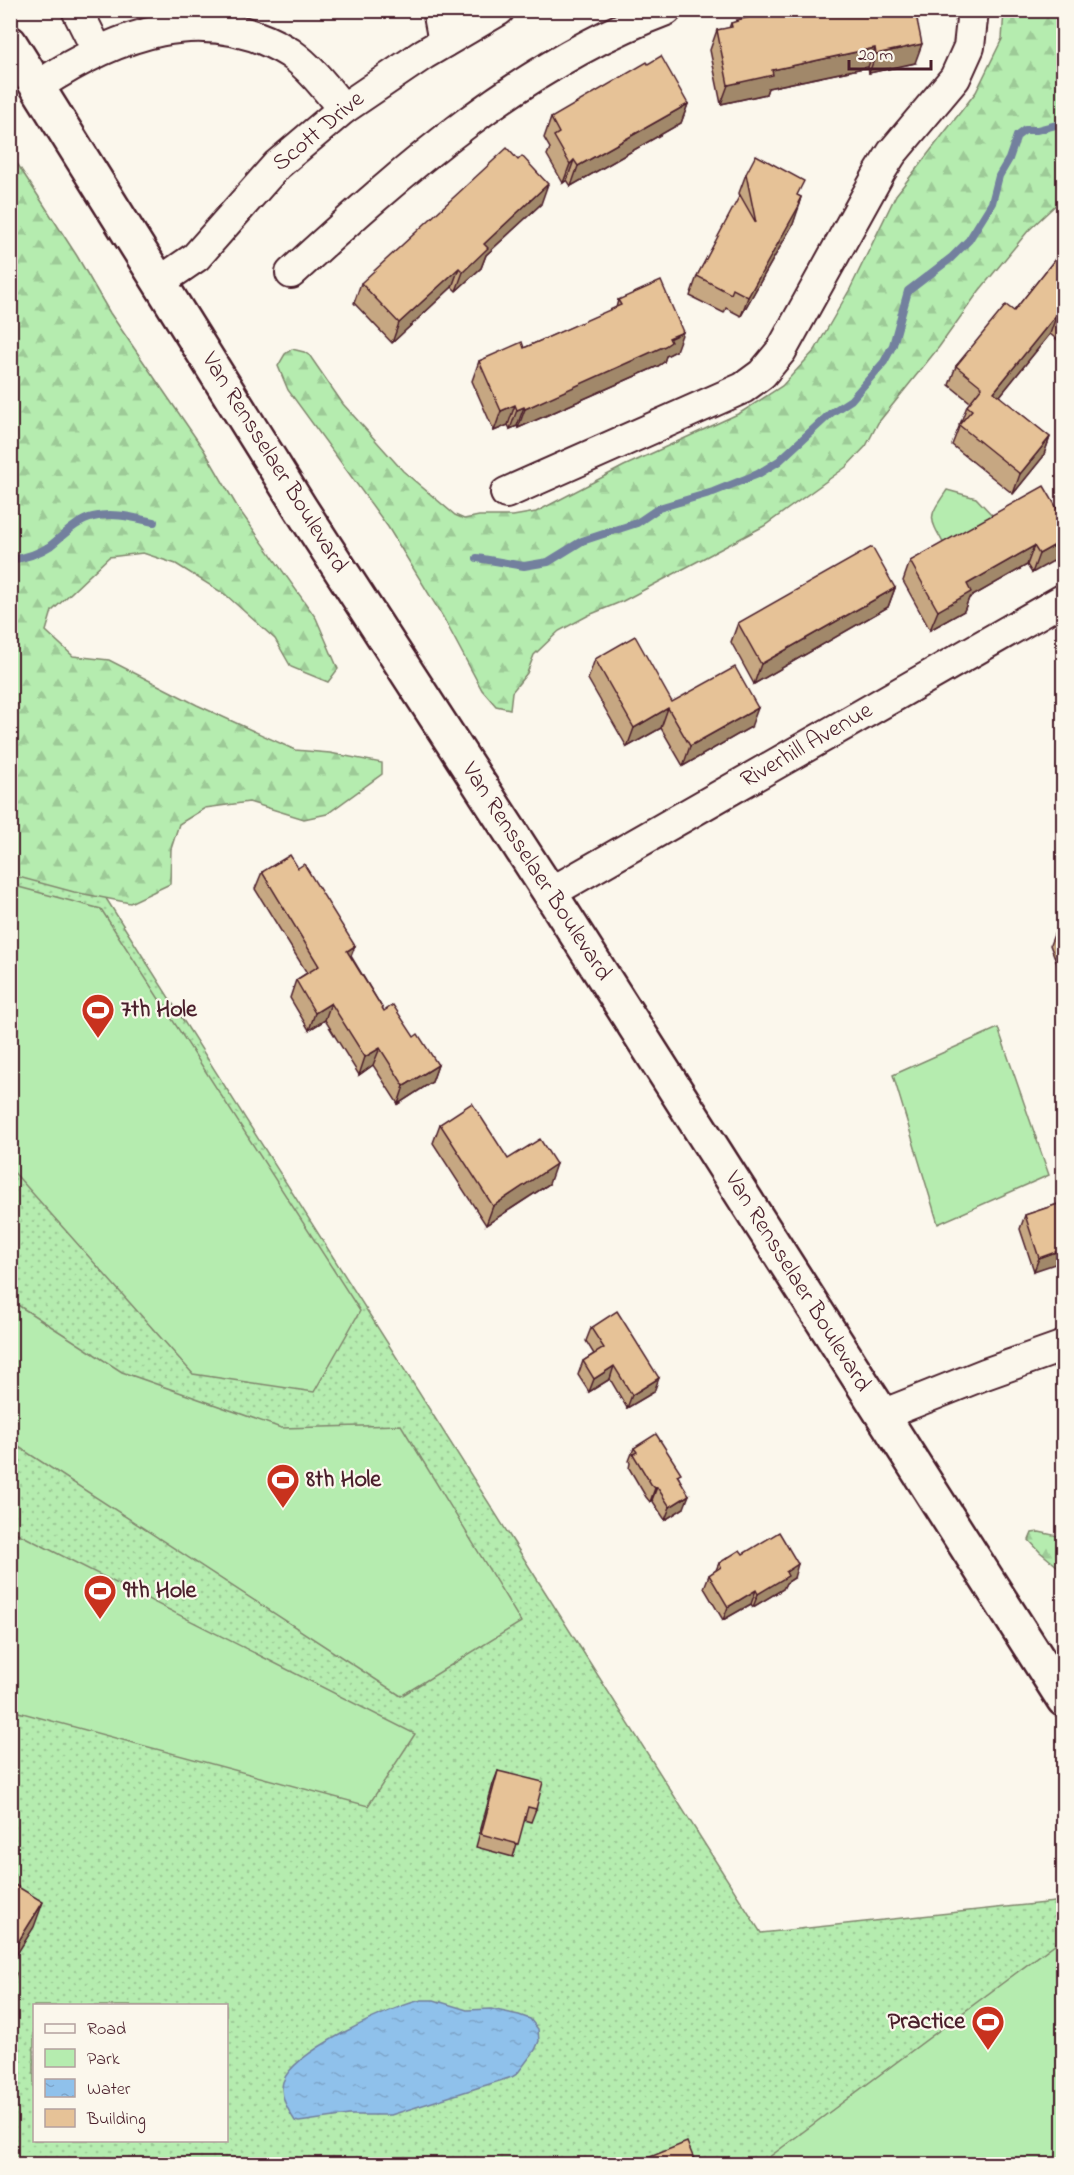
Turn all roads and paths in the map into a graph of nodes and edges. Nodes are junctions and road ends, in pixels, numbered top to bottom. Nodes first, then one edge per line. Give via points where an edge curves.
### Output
1 (77, 10) edge
2 (438, 10) edge
3 (499, 10) edge
4 (666, 10) edge
5 (973, 10) edge
6 (444, 42) junction
7 (10, 43) edge
8 (98, 50) junction
9 (38, 86) junction
10 (343, 108) junction
11 (291, 273) dead end
12 (161, 282) junction
13 (506, 493) dead end
14 (1064, 600) edge
15 (550, 893) junction
16 (1064, 1346) edge
17 (882, 1415) junction
18 (1064, 1700) edge

1 - 8 street
2 - 6 street
3 - 6 street, Scott Drive
4 - 11 street via 570,56 475,117 388,186
5 - 13 street via 969,47 955,78 892,153 789,338 762,374 743,388
6 - 10 street, Scott Drive
7 - 9 main road, Van Rensselaer Boulevard
8 - 9 street
8 - 10 street via 148,29 171,24 230,24 290,53
9 - 12 main road, Van Rensselaer Boulevard
10 - 12 street, Scott Drive via 277,165 196,257
12 - 15 main road, Van Rensselaer Boulevard
14 - 15 street, Riverhill Avenue
15 - 17 main road, Van Rensselaer Boulevard
16 - 17 street
17 - 18 main road, Van Rensselaer Boulevard

